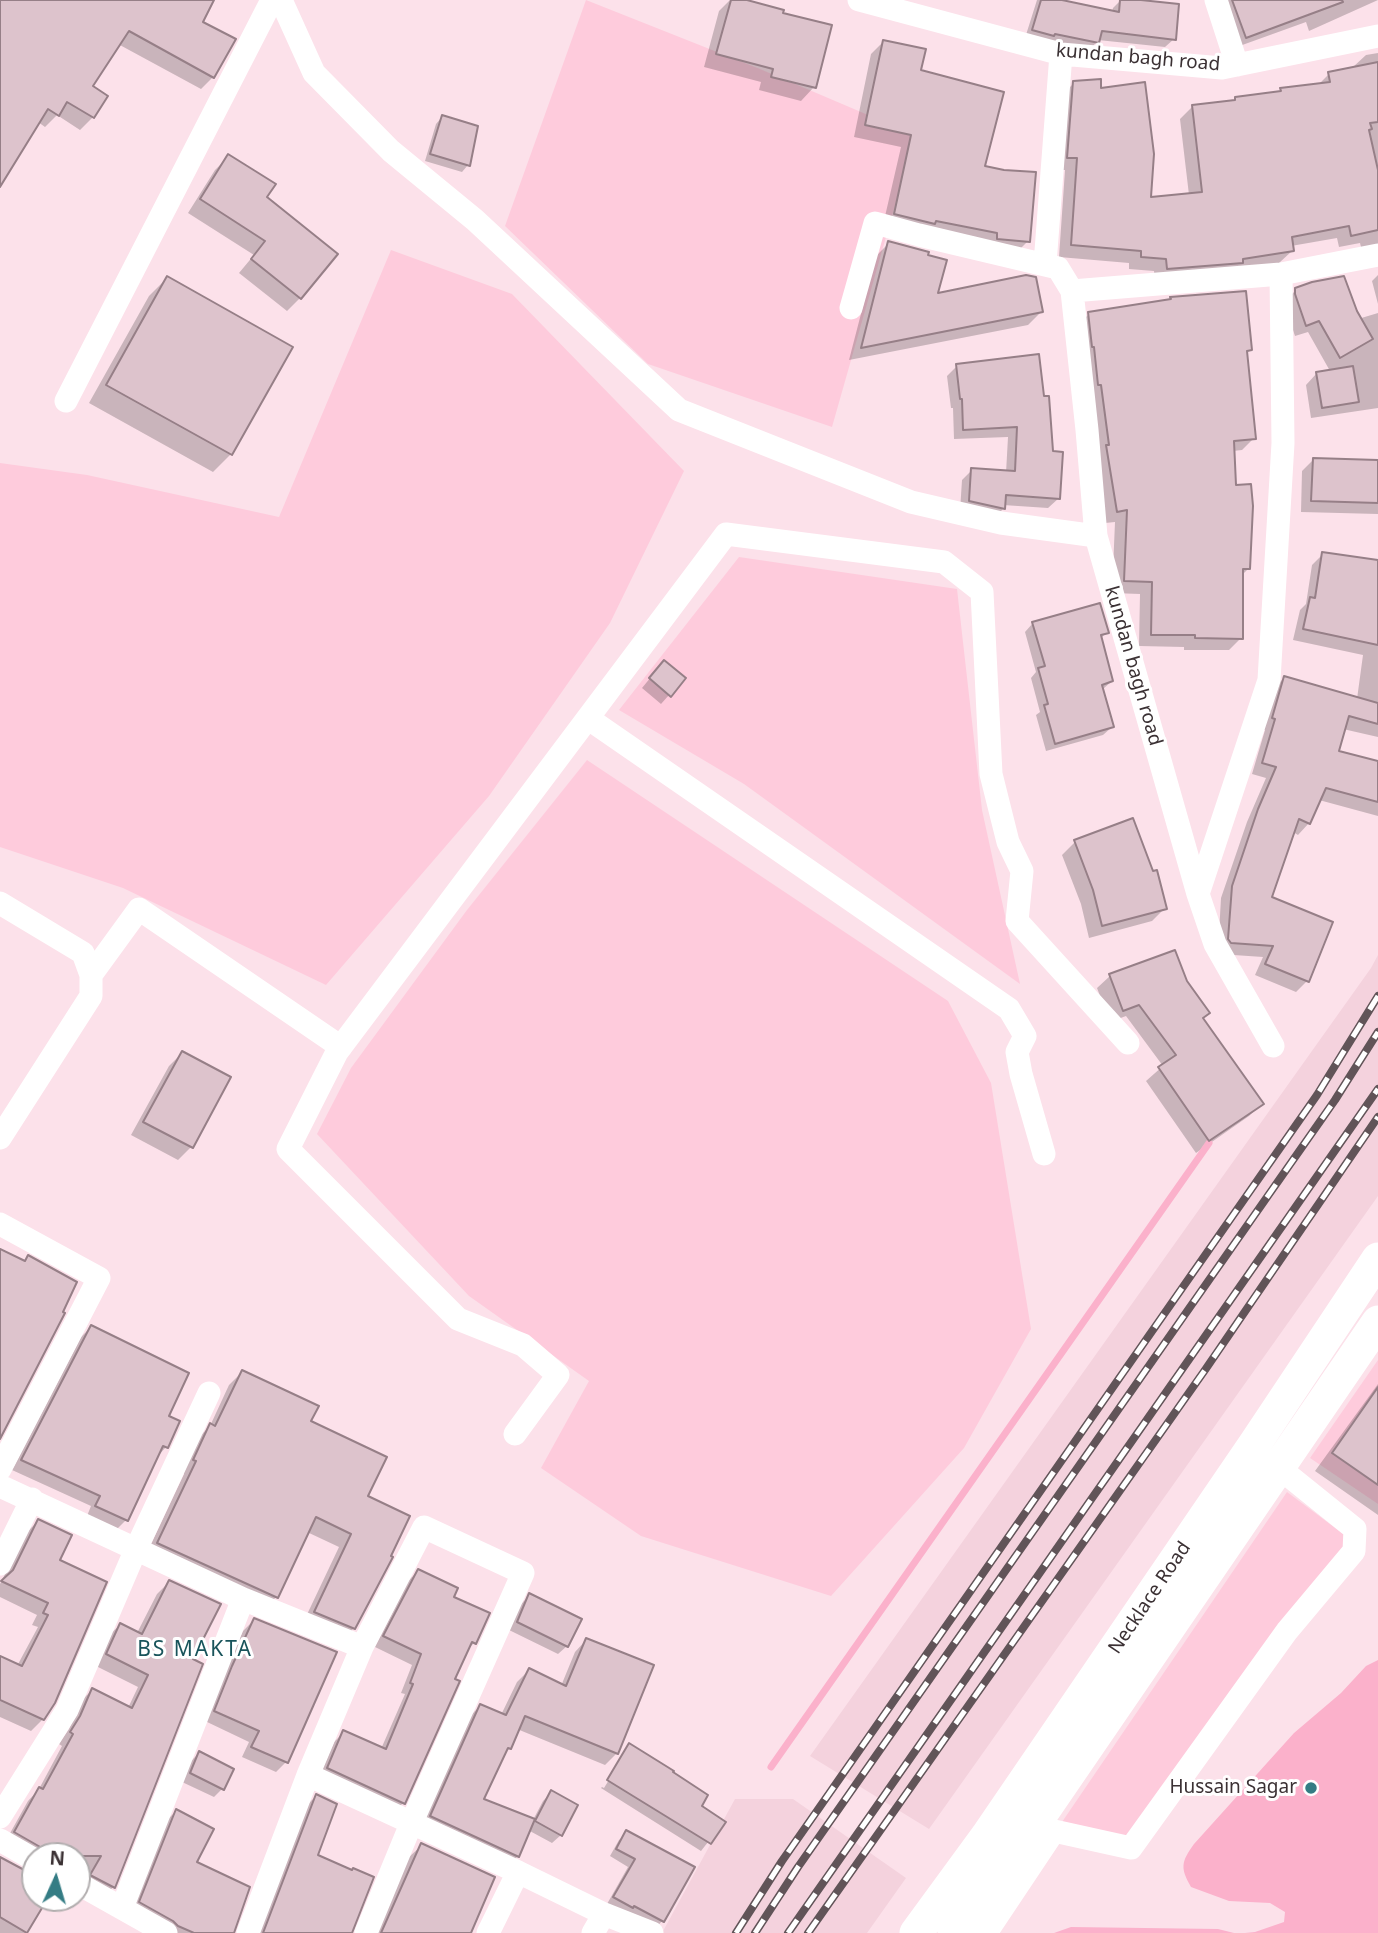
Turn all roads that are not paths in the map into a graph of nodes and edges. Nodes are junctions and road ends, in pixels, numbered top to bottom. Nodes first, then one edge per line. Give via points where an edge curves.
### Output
1 (278, 0) edge
2 (859, 0) edge
3 (1216, 0) edge
4 (920, 7) edge
5 (1378, 36) edge
6 (1061, 54) junction
7 (1237, 65) junction
8 (1378, 255) edge
9 (1051, 266) junction
10 (1281, 274) junction
11 (1072, 291) junction
12 (851, 308) dead end
13 (66, 401) dead end
14 (1096, 536) junction
15 (589, 719) junction
16 (1198, 894) junction
17 (0, 903) edge
18 (91, 975) junction
19 (1128, 1043) dead end
20 (1273, 1046) dead end
21 (341, 1047) junction
22 (0, 1138) edge
23 (1044, 1154) dead end
24 (0, 1224) edge
25 (1378, 1259) edge
26 (1378, 1322) edge
27 (209, 1393) dead end
28 (515, 1434) dead end
29 (1278, 1467) junction
30 (0, 1469) edge
31 (0, 1486) edge
32 (32, 1499) junction
33 (136, 1549) junction
34 (0, 1564) edge
35 (243, 1599) junction
36 (362, 1647) junction
37 (308, 1775) junction
38 (0, 1817) edge
39 (411, 1824) junction
40 (0, 1840) edge
41 (1000, 1845) junction
42 (21, 1852) edge
43 (518, 1872) junction
44 (91, 1891) edge
45 (122, 1908) junction
46 (599, 1924) edge
47 (166, 1933) edge
48 (247, 1933) edge
49 (366, 1933) edge
50 (488, 1933) edge
51 (652, 1933) edge
52 (916, 1933) edge
53 (954, 1933) edge
54 (986, 1933) edge

1 - 13 street
1 - 14 street via 314,73 391,151 475,220 680,410 911,502 1001,523
2 - 4 street, kundan bagh road
3 - 7 street
4 - 6 street, kundan bagh road
5 - 7 street, kundan bagh road
6 - 7 street, kundan bagh road via 1222,68
6 - 9 street
8 - 10 street
9 - 11 street, kundan bagh road
9 - 12 street via 875,223
10 - 11 street
10 - 16 street via 1283,443 1269,680
11 - 14 street, kundan bagh road
14 - 16 street, kundan bagh road
15 - 19 street via 726,534 944,562 982,592 991,774 1008,842 1022,871 1017,921
15 - 21 street
15 - 23 street via 1009,1009 1025,1036 1017,1052
16 - 20 street, kundan bagh road via 1214,944
17 - 18 street via 83,953
18 - 21 street via 139,909
18 - 22 street via 92,996
21 - 28 street via 289,1149 458,1319 523,1345 558,1376
24 - 30 street via 99,1278
25 - 41 main road, Necklace Road
26 - 29 main road, Necklace Road
27 - 33 street
29 - 41 main road, Necklace Road via 1167,1632
29 - 54 street via 1355,1529 1354,1551 1287,1631 1131,1848 1054,1832
31 - 32 street
32 - 33 street
32 - 34 street
33 - 35 street
33 - 38 street via 67,1710
35 - 36 street
35 - 45 street
36 - 37 street
36 - 39 street via 424,1527 523,1573
37 - 39 street
37 - 48 street
39 - 43 street
39 - 49 street
40 - 42 street
41 - 52 main road, Necklace Road
41 - 53 main road, Necklace Road
43 - 46 street
43 - 50 street
44 - 45 street
45 - 47 street
46 - 51 street

